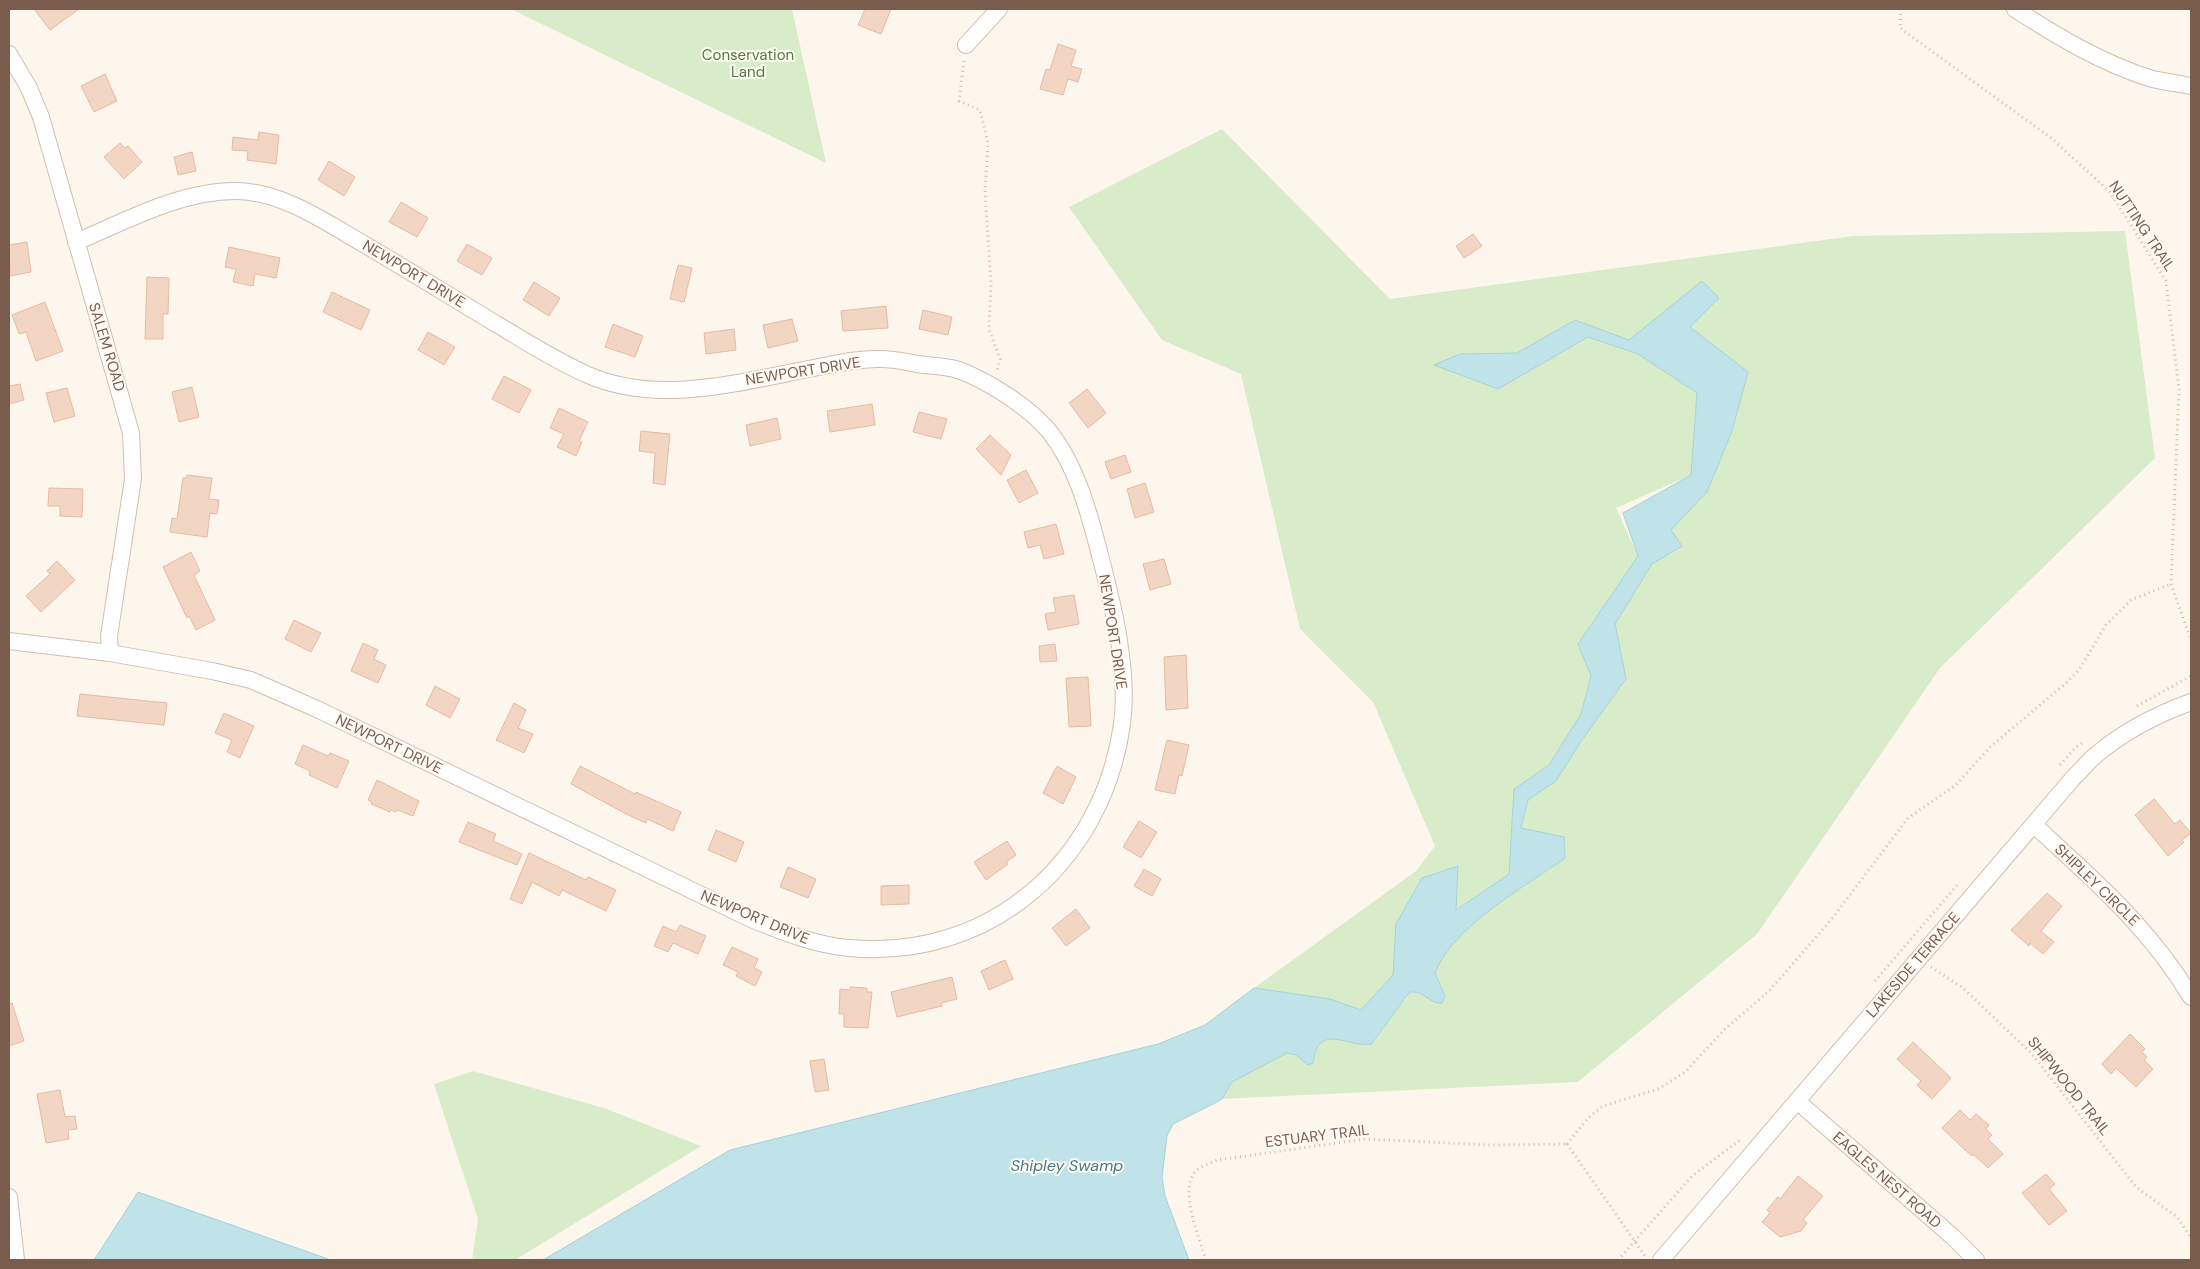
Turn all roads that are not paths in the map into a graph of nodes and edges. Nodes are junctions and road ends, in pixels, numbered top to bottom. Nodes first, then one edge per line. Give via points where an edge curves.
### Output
1 (999, 9) edge
2 (2015, 9) edge
3 (966, 45) road end
4 (9, 54) edge
5 (2191, 86) edge
6 (76, 242) junction
7 (9, 642) edge
8 (110, 653) junction
9 (2191, 702) edge
10 (2034, 824) junction
11 (2191, 997) edge
12 (1797, 1101) junction
13 (9, 1197) edge
14 (16, 1260) edge
15 (1661, 1260) edge
16 (1976, 1260) edge

1 - 3 street
2 - 5 street via 2096,58 2151,78
4 - 6 street, SALEM ROAD via 41,117
6 - 8 street, SALEM ROAD via 131,433 133,479
6 - 8 street, NEWPORT DRIVE via 184,199 208,193 260,193 282,200 337,228 548,356 615,384 641,390 678,390 880,359 955,369 994,387 1024,408 1048,431 1065,458 1092,522 1106,577 1122,673 1123,716 1116,755 1098,805 1078,842 1044,882 983,925 953,937 918,946 849,948 817,943 751,919 251,680
7 - 8 street, NEWPORT DRIVE
9 - 10 street, LAKESIDE TERRACE via 2165,711 2096,754
10 - 11 street, SHIPLEY CIRCLE via 2132,917 2164,956
10 - 12 street, LAKESIDE TERRACE
12 - 15 street, LAKESIDE TERRACE
12 - 16 street, EAGLES NEST ROAD
13 - 14 street

